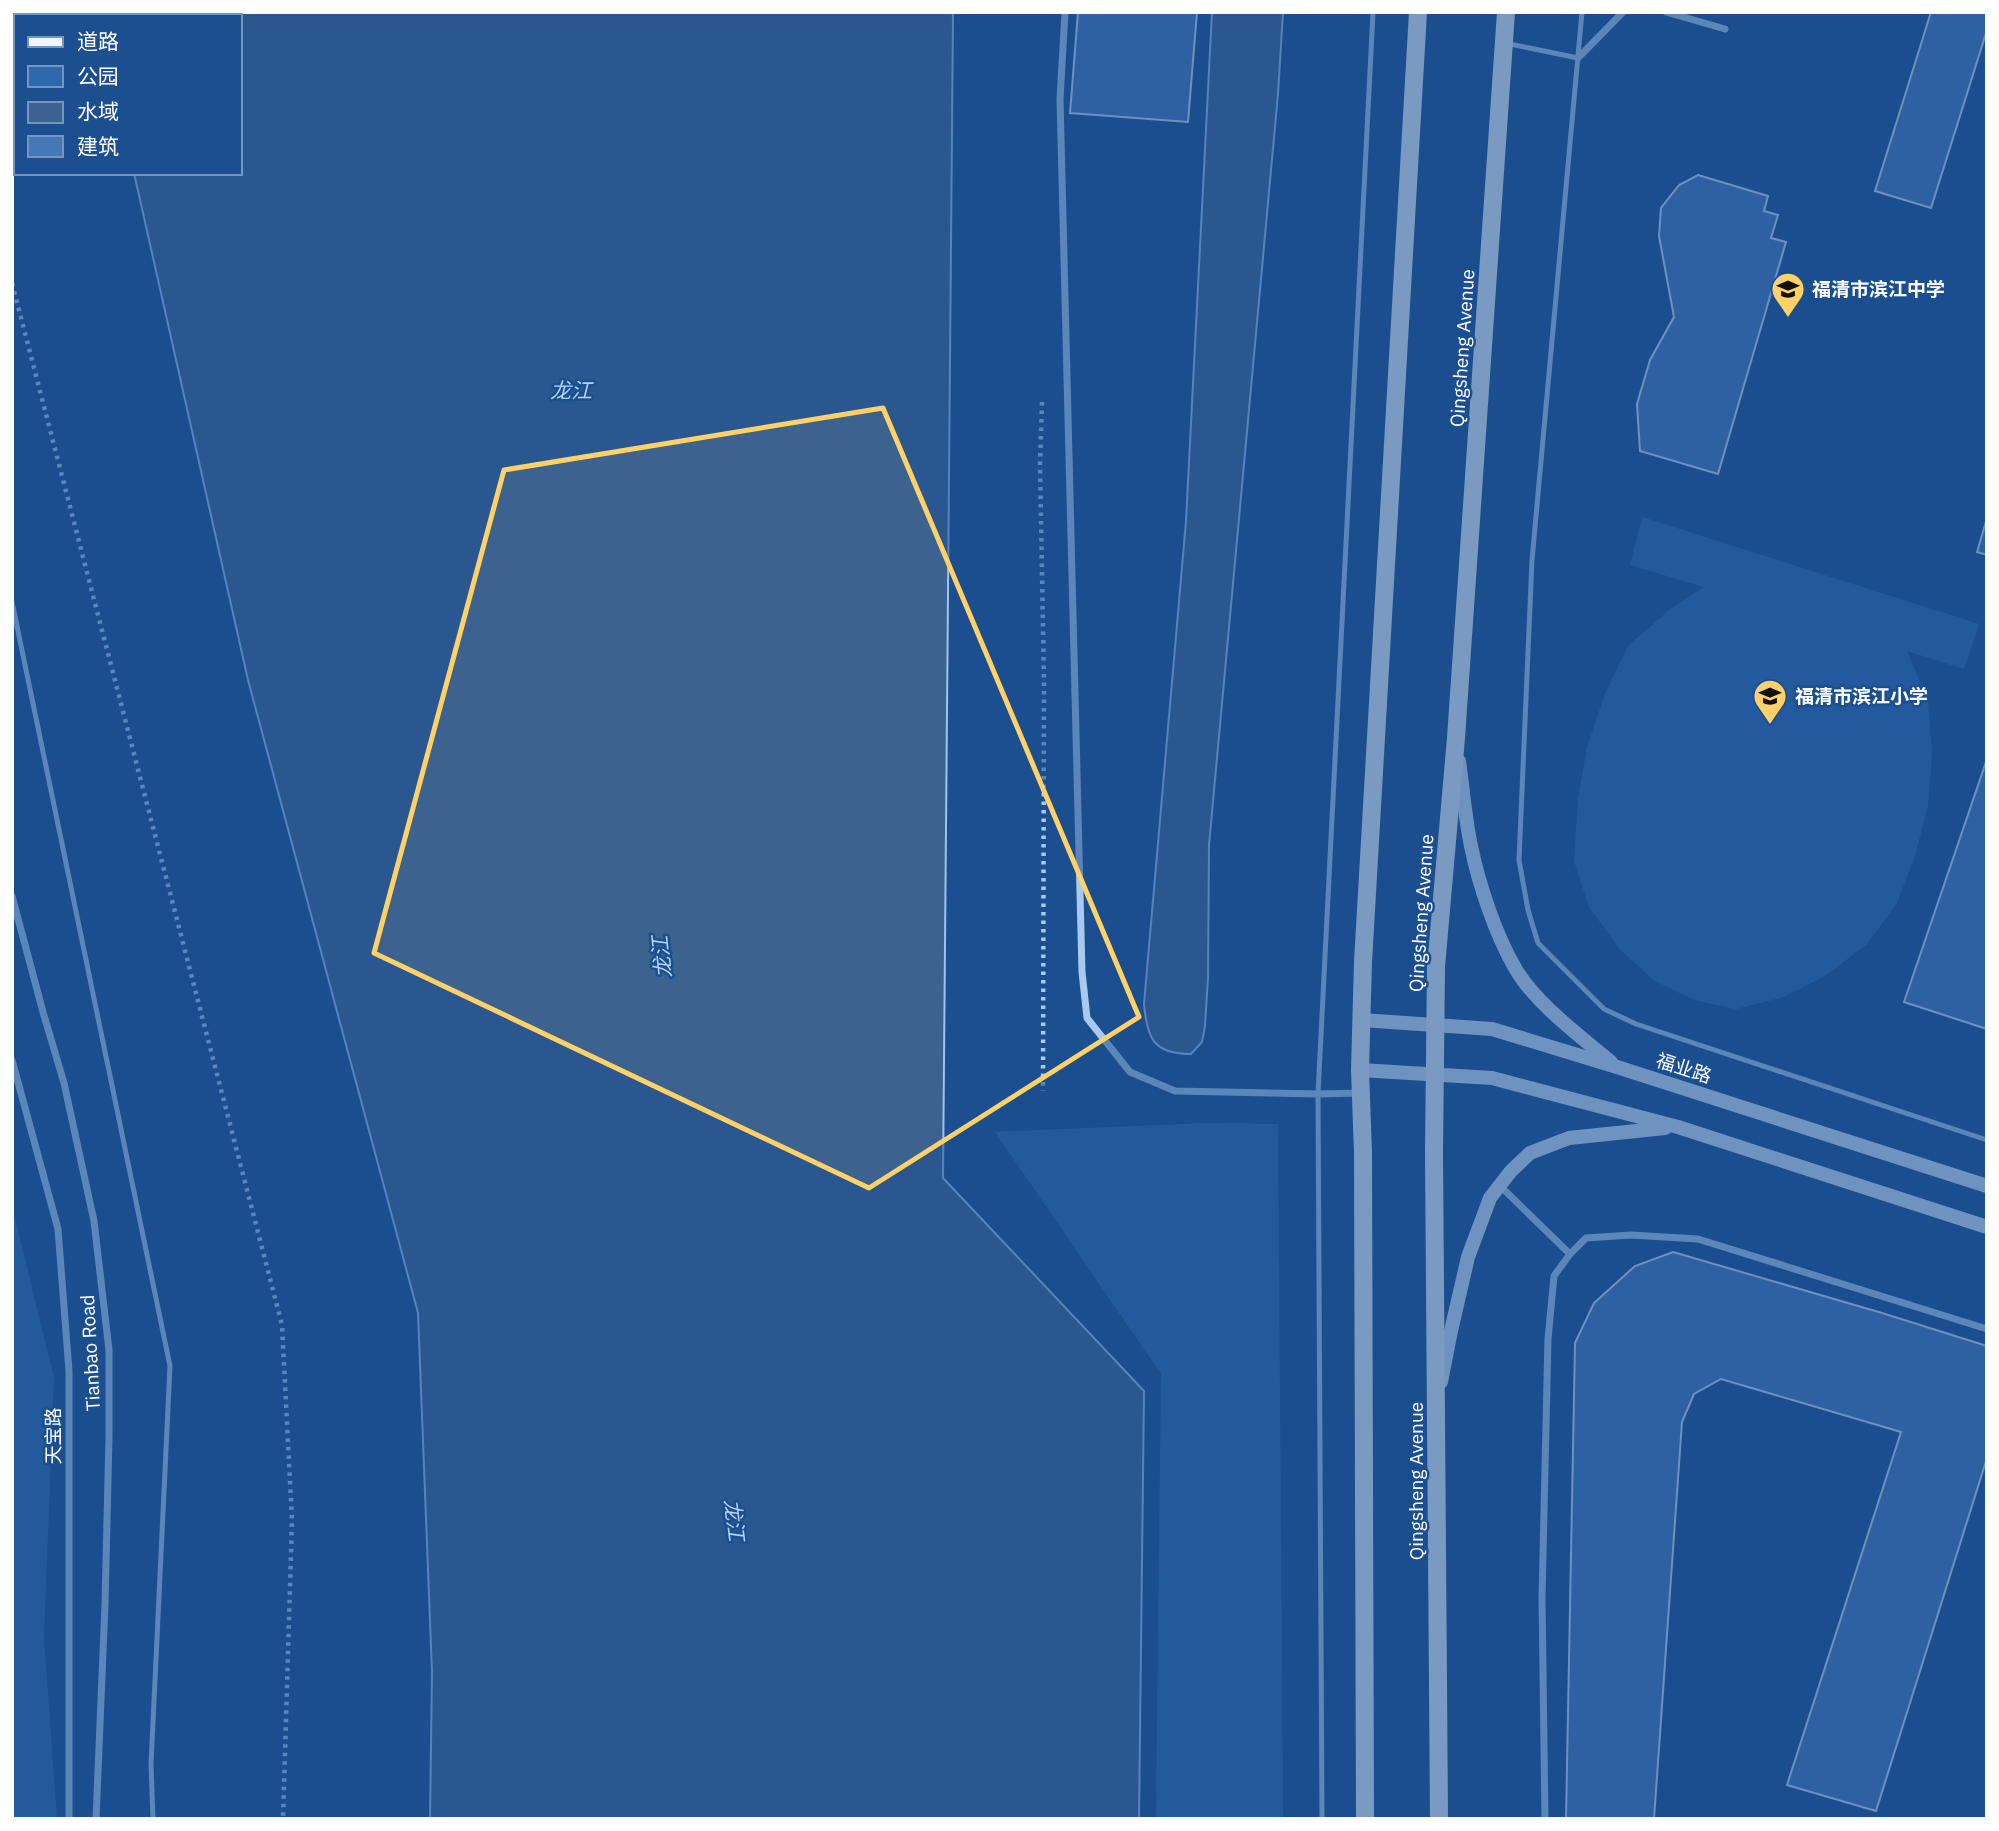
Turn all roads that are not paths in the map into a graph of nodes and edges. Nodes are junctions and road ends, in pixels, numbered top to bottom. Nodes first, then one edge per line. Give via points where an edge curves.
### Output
1 (1065, 12) edge
2 (1373, 12) edge
3 (1418, 12) edge
4 (1506, 12) edge
5 (1582, 12) edge
6 (1623, 12) edge
7 (1667, 12) edge
8 (1725, 29) dead end
9 (1504, 43) junction
10 (1578, 58) junction
11 (12, 602) edge
12 (1456, 738) junction
13 (12, 896) edge
14 (1362, 1020) junction
15 (1435, 1025) junction
16 (12, 1060) edge
17 (1617, 1067) junction
18 (1360, 1070) junction
19 (1435, 1075) junction
20 (1361, 1093) junction
21 (1318, 1094) junction
22 (1678, 1128) junction
23 (1987, 1140) edge
24 (1499, 1185) junction
25 (1987, 1186) edge
26 (1987, 1227) edge
27 (1570, 1254) junction
28 (1987, 1329) edge
29 (1437, 1404) junction
30 (69, 1819) edge
31 (96, 1819) edge
32 (153, 1819) edge
33 (1322, 1819) edge
34 (1365, 1819) edge
35 (1439, 1819) edge
36 (1545, 1819) edge

1 - 21 street via 1060,99 1082,972 1087,1018 1130,1072 1175,1091
2 - 21 lane
3 - 14 main road
4 - 9 main road, Qingsheng Avenue
5 - 10 lane
6 - 10 street
7 - 8 street
9 - 10 lane
9 - 12 main road, Qingsheng Avenue
10 - 23 lane via 1531,574 1519,860 1538,943 1604,1009 1636,1024
11 - 32 lane via 170,1366 151,1764
12 - 15 main road, Qingsheng Avenue
12 - 17 street via 1471,845 1515,969 1573,1031
13 - 31 street, Tianbao Road via 70,1108 94,1222 109,1350
14 - 15 street, 福业路
14 - 18 main road
15 - 17 street, 福业路 via 1492,1029
15 - 19 main road, Qingsheng Avenue
16 - 30 street, 天宝路 via 58,1229 69,1371
17 - 25 street, 福业路
18 - 19 street
18 - 20 main road
19 - 22 street via 1492,1078
19 - 29 main road, Qingsheng Avenue
20 - 21 street
20 - 34 main road
21 - 33 lane
22 - 24 street via 1569,1138 1530,1153
22 - 26 street
24 - 27 street
24 - 29 street via 1468,1256
27 - 28 street via 1586,1238 1698,1239
27 - 36 street via 1554,1276 1548,1339 1542,1598
29 - 35 main road, Qingsheng Avenue

